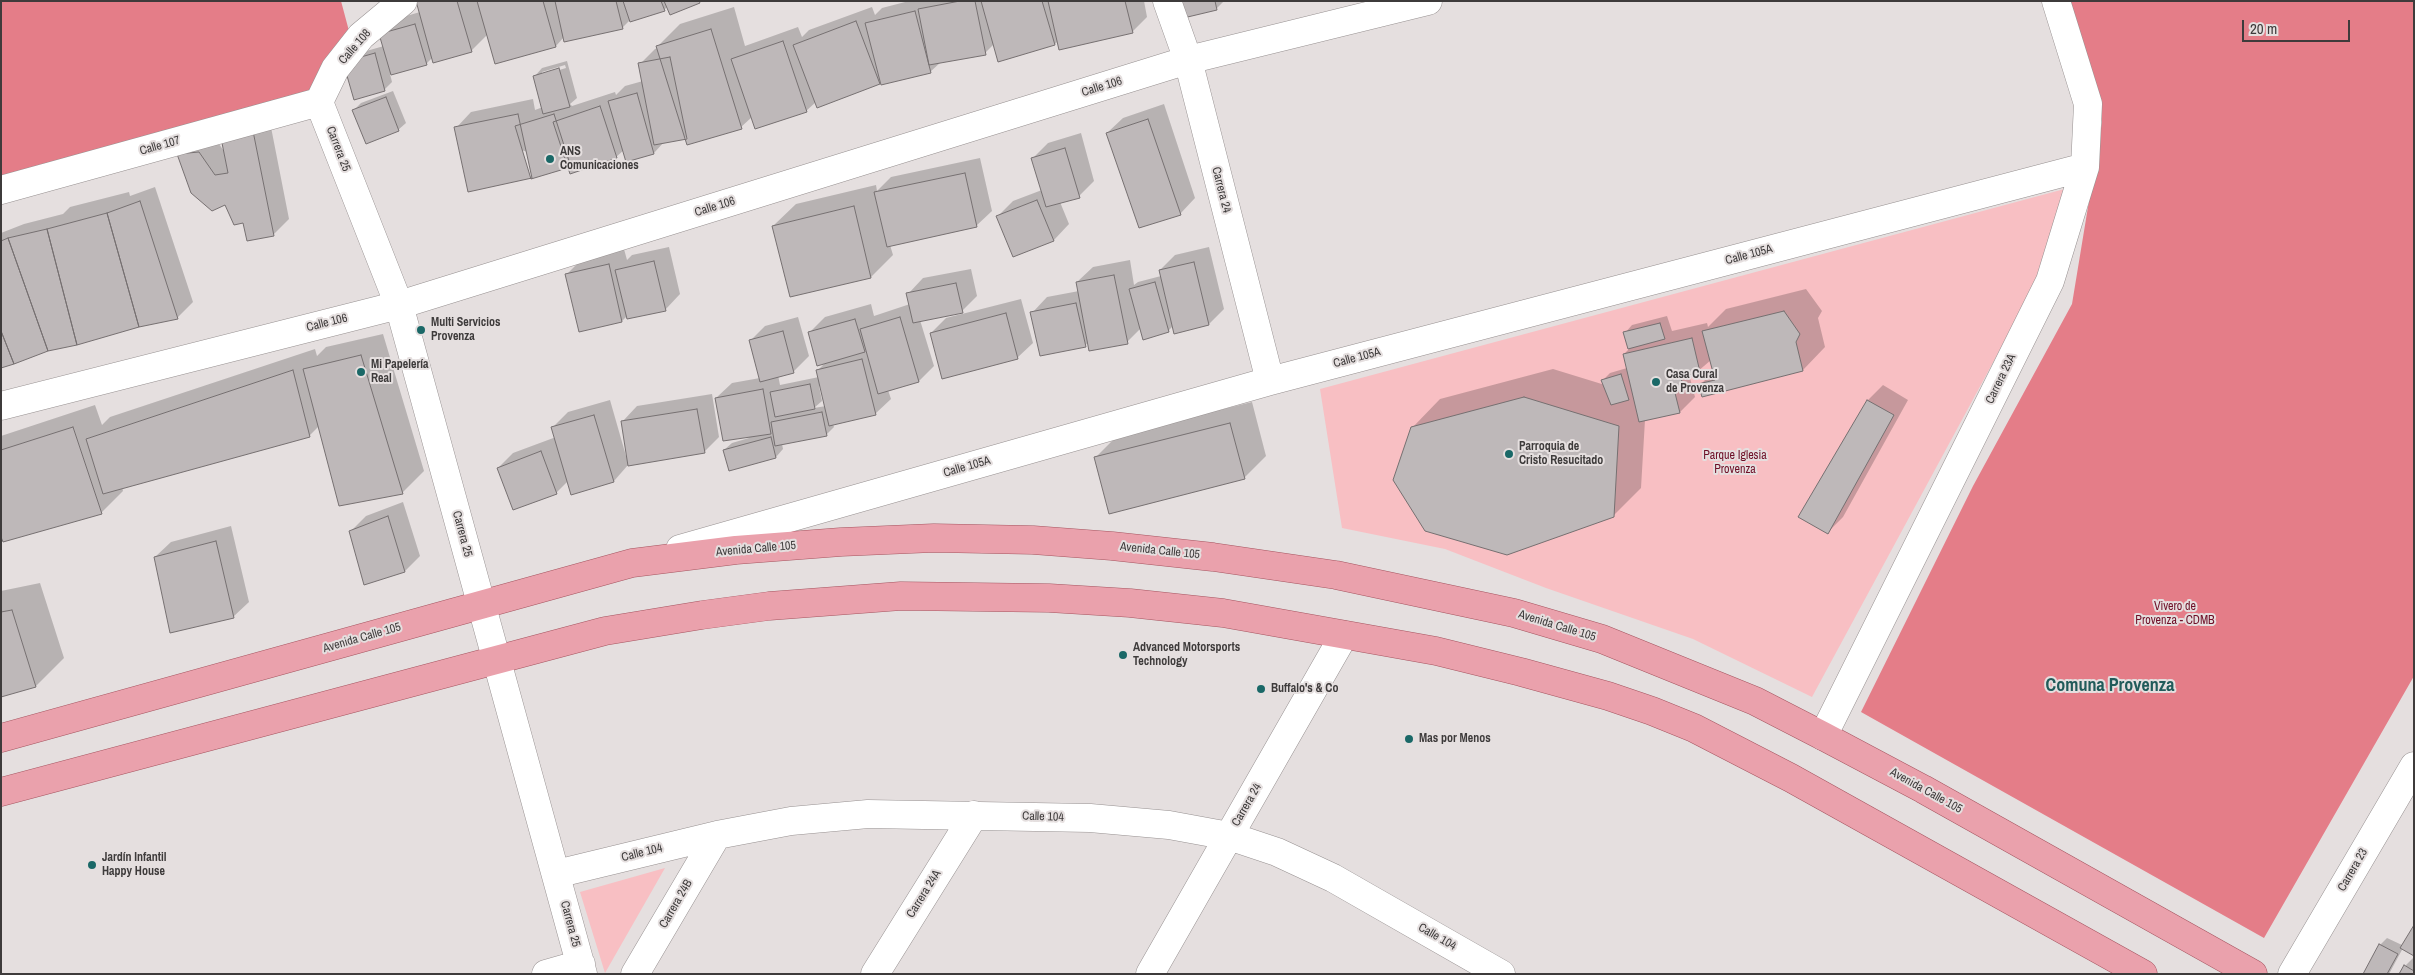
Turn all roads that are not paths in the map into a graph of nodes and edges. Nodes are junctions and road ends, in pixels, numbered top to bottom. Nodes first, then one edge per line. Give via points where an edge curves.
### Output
1 (403, 1) edge
2 (1167, 1) edge
3 (1428, 1) edge
4 (2056, 1) edge
5 (1188, 60) junction
6 (319, 102) junction
7 (2085, 167) junction
8 (1, 190) edge
9 (399, 305) junction
10 (1270, 381) junction
11 (1, 406) edge
12 (632, 563) junction
13 (482, 605) junction
14 (1344, 635) junction
15 (497, 660) junction
16 (1823, 736) junction
17 (1, 738) edge
18 (2414, 766) edge
19 (1, 792) edge
20 (974, 815) junction
21 (717, 835) junction
22 (1229, 836) junction
23 (556, 874) junction
24 (582, 969) edge
25 (546, 974) edge
26 (635, 974) edge
27 (875, 974) edge
28 (1150, 974) edge
29 (1501, 974) edge
30 (2143, 974) edge
31 (2253, 974) edge
32 (2292, 974) edge

1 - 6 street, Calle 108 via 361,36 335,69
2 - 5 street, Carrera 24
3 - 5 street, Calle 106
4 - 7 street, Carrera 23A via 2088,104
5 - 9 street, Calle 106
5 - 10 street, Carrera 24
6 - 8 street, Calle 107
6 - 9 street, Carrera 25
7 - 10 street, Calle 105A
7 - 16 street, Carrera 23A via 2050,281
9 - 11 street, Calle 106
9 - 13 street, Carrera 25
10 - 12 street, Calle 105A
12 - 13 main road, Avenida Calle 105
12 - 16 main road, Avenida Calle 105 via 736,550 934,538 1033,540 1213,557 1336,575 1523,616 1602,639 1754,701
13 - 15 street, Carrera 25
13 - 17 main road, Avenida Calle 105
14 - 15 main road via 1223,614 1130,603 1049,598 902,596 768,606 702,615 604,631
14 - 22 street, Carrera 24
14 - 30 main road via 1436,651 1521,672 1608,696 1694,728 1902,837
15 - 19 main road
15 - 23 street, Carrera 25
16 - 31 main road, Avenida Calle 105
18 - 32 street, Carrera 23
20 - 21 street, Calle 104 via 859,814 791,821
20 - 22 street, Calle 104 via 1090,818 1169,825
20 - 27 street, Carrera 24A
21 - 23 street, Calle 104
21 - 26 street, Carrera 24B
22 - 28 street, Carrera 24
22 - 29 street, Calle 104 via 1277,852 1333,878
23 - 24 street, Carrera 25
24 - 25 street

